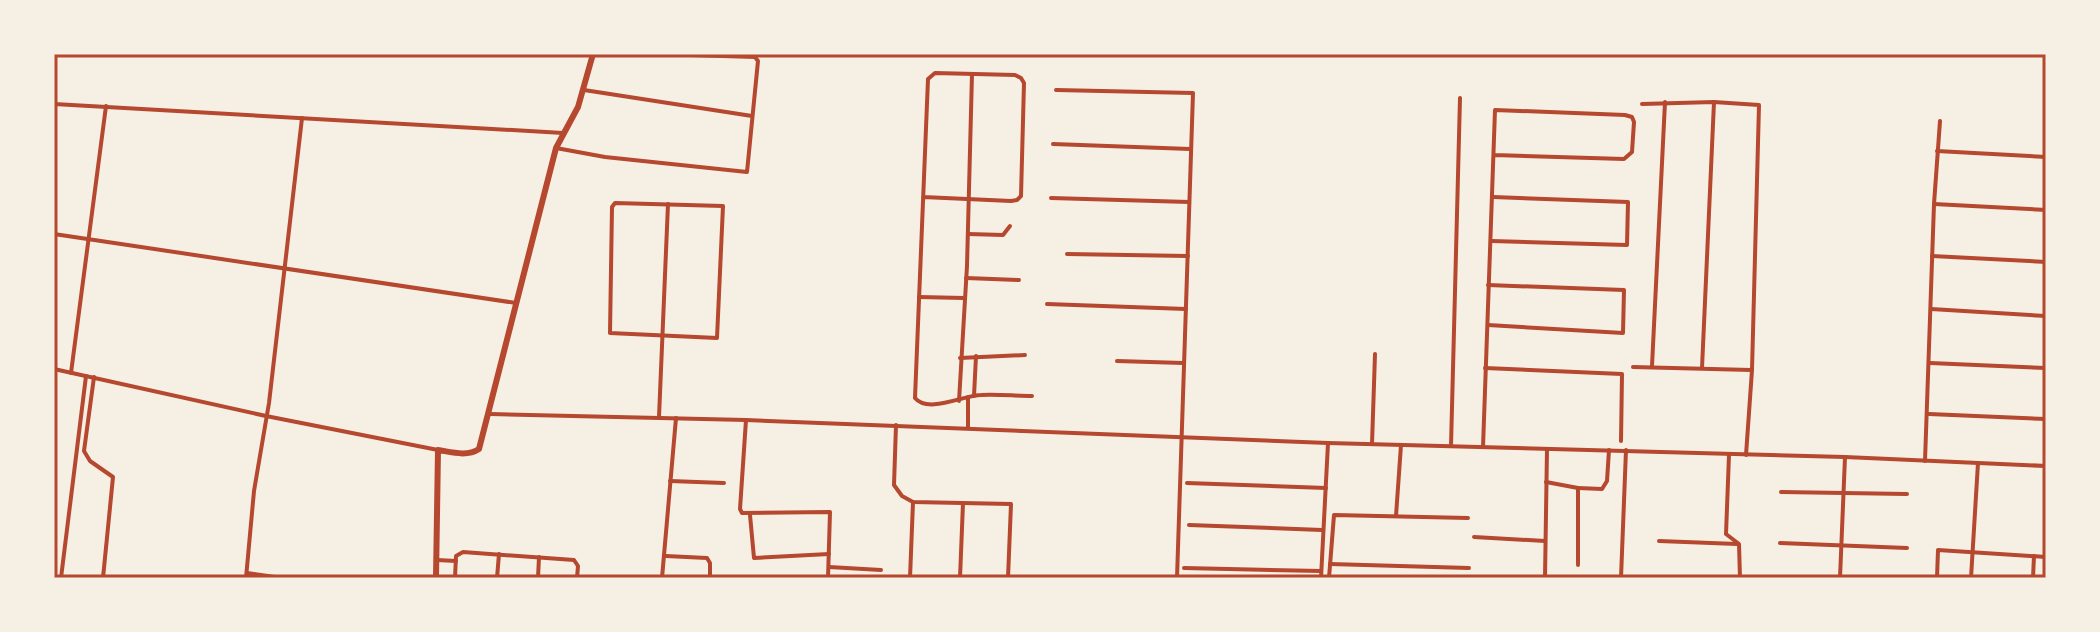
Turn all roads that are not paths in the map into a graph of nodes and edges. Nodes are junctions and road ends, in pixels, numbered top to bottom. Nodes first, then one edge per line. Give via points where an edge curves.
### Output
1 (593, 54) edge
2 (657, 54) edge
3 (972, 74) junction
4 (584, 90) junction
5 (1056, 90) dead end
6 (1460, 98) dead end
7 (1665, 102) junction
8 (1714, 102) junction
9 (54, 104) edge
10 (1642, 104) dead end
11 (106, 106) junction
12 (752, 116) junction
13 (302, 118) junction
14 (1940, 121) dead end
15 (563, 133) junction
16 (1053, 144) dead end
17 (556, 148) junction
18 (1191, 149) junction
19 (1937, 151) junction
20 (1494, 155) junction
21 (2046, 157) edge
22 (923, 197) junction
23 (1493, 197) junction
24 (1051, 198) dead end
25 (969, 199) junction
26 (1189, 202) junction
27 (668, 204) junction
28 (1934, 204) junction
29 (2046, 210) edge
30 (1010, 226) dead end
31 (54, 234) edge
32 (968, 234) junction
33 (89, 239) junction
34 (1492, 241) junction
35 (1067, 254) dead end
36 (1188, 256) junction
37 (1932, 256) junction
38 (2046, 262) edge
39 (286, 270) junction
40 (966, 278) junction
41 (1019, 280) dead end
42 (1488, 285) junction
43 (919, 297) junction
44 (964, 298) junction
45 (516, 303) junction
46 (1047, 304) dead end
47 (1186, 309) junction
48 (1931, 309) junction
49 (2046, 316) edge
50 (1488, 325) junction
51 (663, 337) junction
52 (1375, 354) dead end
53 (1025, 355) dead end
54 (976, 356) junction
55 (960, 358) junction
56 (1117, 361) dead end
57 (1183, 363) junction
58 (1930, 363) junction
59 (1652, 366) junction
60 (1633, 367) dead end
61 (1485, 368) junction
62 (1702, 368) junction
63 (2046, 368) edge
64 (54, 369) edge
65 (1752, 370) junction
66 (71, 373) junction
67 (86, 376) junction
68 (94, 377) junction
69 (971, 396) junction
70 (1032, 396) dead end
71 (959, 401) junction
72 (490, 414) junction
73 (1928, 414) junction
74 (266, 416) junction
75 (659, 418) junction
76 (676, 418) junction
77 (2046, 419) edge
78 (746, 420) junction
79 (896, 425) junction
80 (968, 428) junction
81 (1181, 436) junction
82 (1621, 441) dead end
83 (1328, 443) junction
84 (1372, 444) junction
85 (1401, 445) junction
86 (1451, 446) junction
87 (1483, 447) junction
88 (1547, 449) junction
89 (438, 450) junction
90 (1609, 450) junction
91 (1626, 450) junction
92 (1729, 455) junction
93 (1746, 455) junction
94 (1845, 457) junction
95 (1925, 461) junction
96 (1978, 463) junction
97 (2046, 466) edge
98 (670, 481) junction
99 (1546, 482) junction
100 (724, 483) dead end
101 (1187, 483) dead end
102 (1326, 488) junction
103 (1578, 488) junction
104 (1781, 492) dead end
105 (1844, 492) junction
106 (1907, 494) dead end
107 (913, 502) junction
108 (963, 503) junction
109 (750, 514) junction
110 (1396, 516) junction
111 (1468, 518) dead end
112 (1189, 525) dead end
113 (1323, 530) junction
114 (1474, 537) dead end
115 (1545, 541) junction
116 (1659, 541) dead end
117 (1780, 543) dead end
118 (1739, 544) junction
119 (1842, 545) junction
120 (1907, 548) dead end
121 (1973, 551) junction
122 (499, 554) junction
123 (829, 554) junction
124 (666, 556) junction
125 (2034, 556) junction
126 (539, 557) junction
127 (2046, 557) edge
128 (437, 560) junction
129 (456, 561) junction
130 (1330, 564) junction
131 (1578, 565) dead end
132 (829, 567) junction
133 (1184, 568) dead end
134 (1469, 568) dead end
135 (881, 570) dead end
136 (1321, 571) junction
137 (247, 576) edge
138 (61, 578) edge
139 (103, 578) edge
140 (282, 578) edge
141 (436, 578) edge
142 (455, 578) edge
143 (497, 578) edge
144 (538, 578) edge
145 (577, 578) edge
146 (662, 578) edge
147 (710, 578) edge
148 (828, 578) edge
149 (910, 578) edge
150 (960, 578) edge
151 (1008, 578) edge
152 (1177, 578) edge
153 (1321, 578) edge
154 (1329, 578) edge
155 (1545, 578) edge
156 (1621, 578) edge
157 (1740, 578) edge
158 (1840, 578) edge
159 (1937, 578) edge
160 (1971, 578) edge
161 (2033, 578) edge

1 - 4 main road
2 - 12 street via 755,57
3 - 22 street via 935,73 928,79
3 - 25 street
3 - 25 street via 1015,75 1024,83 1022,182 1017,200
4 - 12 street
4 - 15 main road
5 - 18 street via 1193,93
6 - 86 street
7 - 8 street
7 - 10 street
7 - 59 street
8 - 62 street
8 - 65 street via 1756,103 1761,109
9 - 11 street
11 - 13 street
11 - 33 street
12 - 17 street via 744,174
13 - 15 street
13 - 39 street
14 - 19 street
15 - 17 main road
16 - 18 street
17 - 45 main road
18 - 26 street
19 - 21 street
19 - 28 street
20 - 20 street via 1624,159 1632,152 1634,122 1625,115 1495,110
20 - 23 street
22 - 25 street
22 - 43 street
23 - 34 street
23 - 34 street via 1628,202 1627,245
24 - 26 street
25 - 32 street
26 - 36 street
27 - 51 street
27 - 51 street via 619,202 612,207 610,333
27 - 51 street via 723,206 719,335
28 - 29 street
28 - 37 street
30 - 32 street via 1003,235
31 - 33 street
32 - 40 street
33 - 39 street
33 - 66 street
34 - 42 street
35 - 36 street
36 - 47 street
37 - 38 street
37 - 48 street
39 - 45 street
39 - 74 street
40 - 41 street
40 - 44 street
42 - 50 street
42 - 50 street via 1624,290 1623,333
43 - 44 street
43 - 71 street via 915,398 924,404
44 - 55 street
45 - 72 main road
46 - 47 street
47 - 57 street
48 - 49 street
48 - 58 street
50 - 61 street
51 - 75 street
52 - 84 street
53 - 54 street
54 - 55 street
54 - 69 street
55 - 71 street
56 - 57 street
57 - 81 street
58 - 63 street
58 - 73 street
59 - 60 street
59 - 62 street
61 - 82 street via 1622,374
61 - 87 street
62 - 65 street
64 - 66 street
65 - 93 street
66 - 67 street
67 - 68 street
67 - 138 street
68 - 74 street
68 - 139 street via 84,451 113,477
69 - 70 street
69 - 71 street
69 - 80 street
72 - 75 street
72 - 89 main road via 474,453
73 - 77 street
73 - 95 street
74 - 89 street
74 - 137 street
75 - 76 street
76 - 78 street
76 - 98 street
78 - 79 street
78 - 109 street via 740,509
79 - 80 street
79 - 107 street via 894,485
80 - 81 street
81 - 83 street
81 - 152 street
83 - 84 street
83 - 102 street
84 - 85 street
85 - 86 street
85 - 110 street
86 - 87 street
87 - 88 street
88 - 90 street
88 - 99 street
89 - 128 main road
90 - 91 street
90 - 103 street via 1602,489
91 - 92 street
91 - 156 street
92 - 93 street
92 - 118 street via 1726,534
93 - 94 street
94 - 95 street
94 - 105 street
95 - 96 street
96 - 97 street
96 - 121 street
98 - 100 street
98 - 124 street
99 - 103 street
99 - 115 street
101 - 102 street
102 - 113 street
103 - 131 street
104 - 105 street
105 - 106 street
105 - 119 street
107 - 108 street
107 - 149 street
108 - 150 street
108 - 151 street via 1011,504
109 - 123 street via 754,558
109 - 123 street via 830,512
110 - 111 street
110 - 130 street via 1334,515
112 - 113 street
113 - 136 street
114 - 115 street
115 - 155 street
116 - 118 street
117 - 119 street
118 - 157 street
119 - 120 street
119 - 158 street
121 - 125 street
121 - 159 street via 1938,550
121 - 160 street
122 - 126 street
122 - 129 street via 460,552
122 - 143 street
123 - 132 street
124 - 146 street
124 - 147 street via 707,558
125 - 127 street
125 - 161 street
126 - 144 street
126 - 145 street via 574,560
128 - 129 street
128 - 141 main road
129 - 142 street
130 - 134 street
130 - 154 street
132 - 135 street
132 - 148 street
133 - 136 street
136 - 153 street
137 - 140 street

